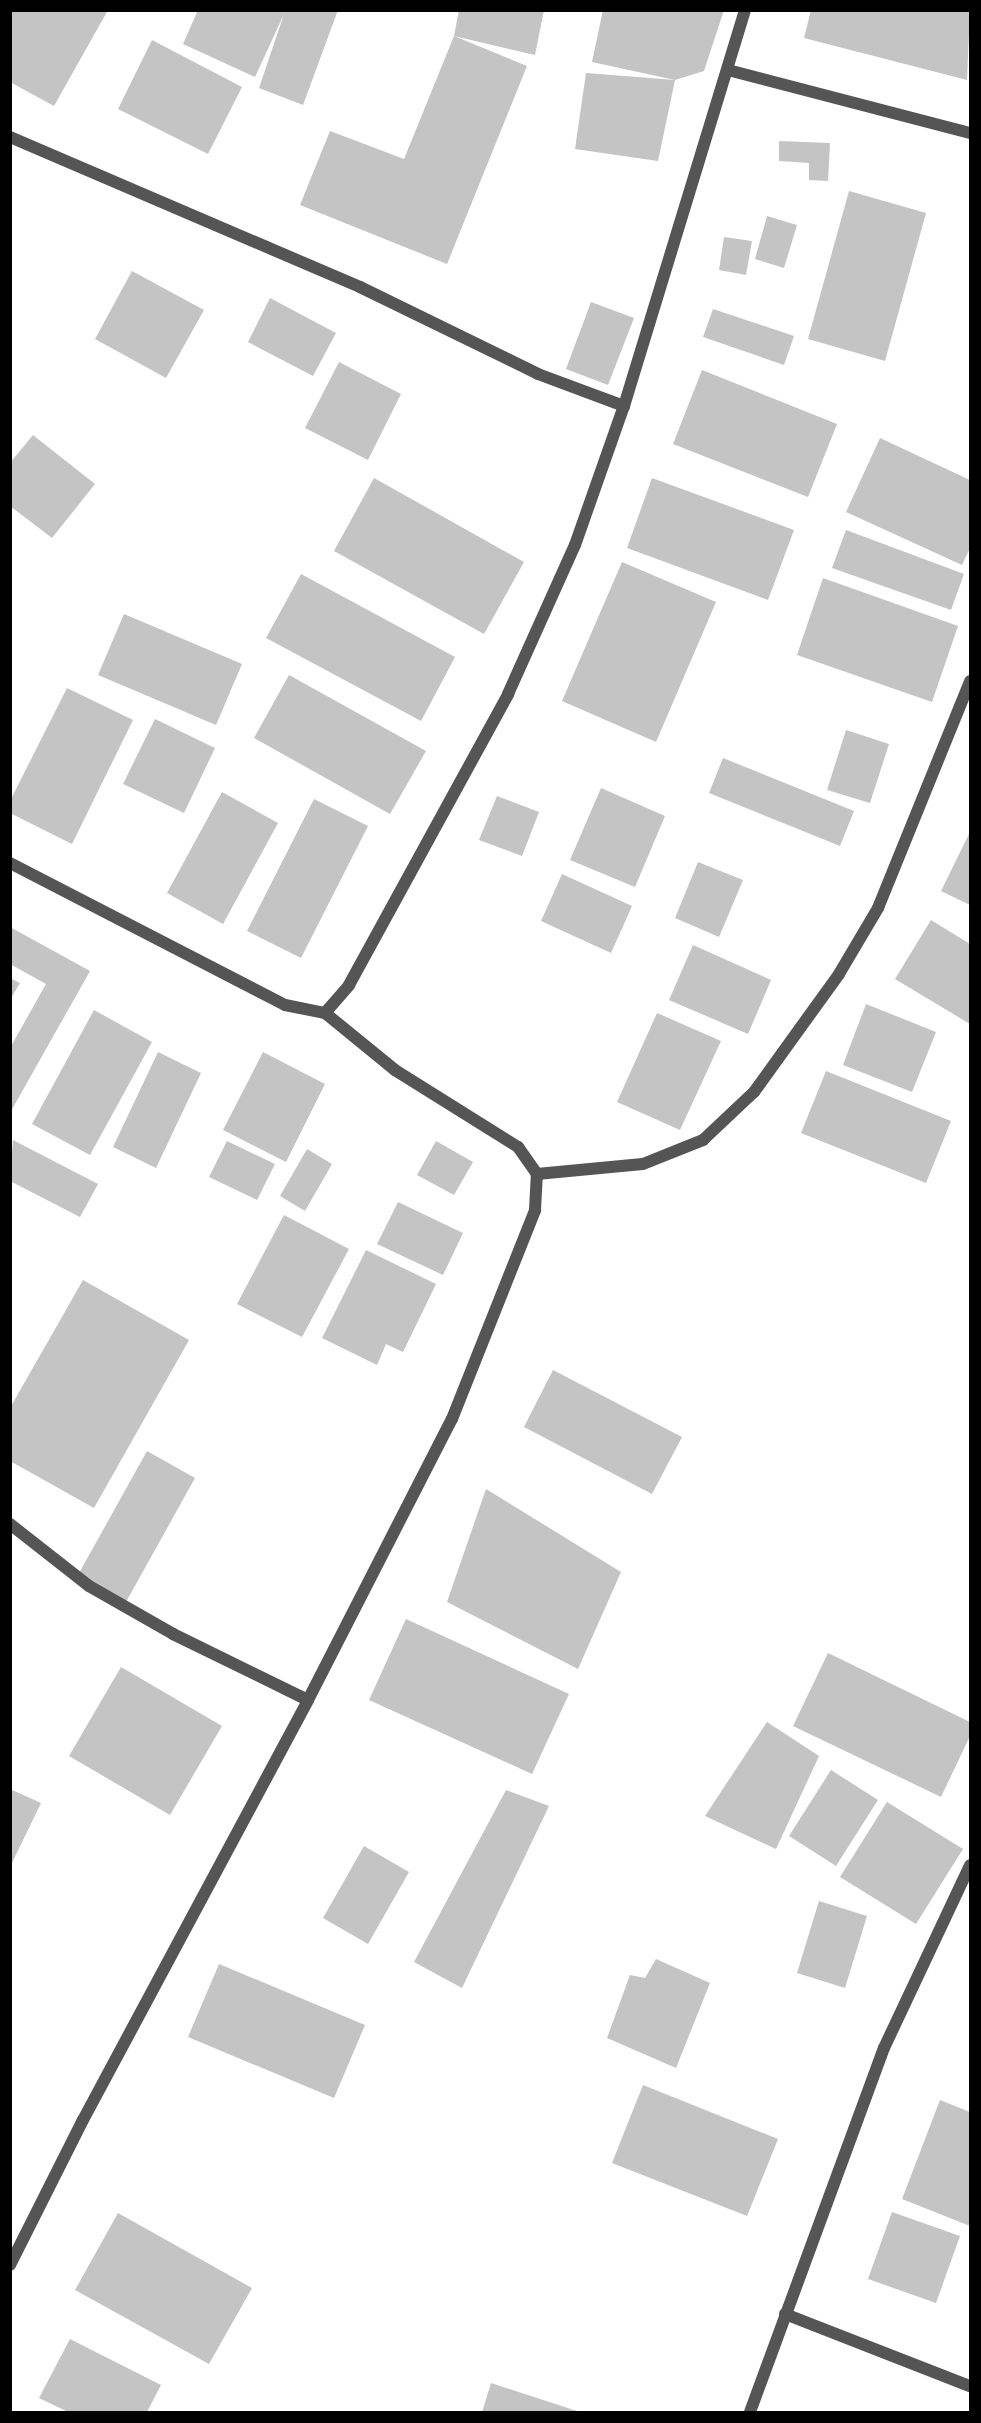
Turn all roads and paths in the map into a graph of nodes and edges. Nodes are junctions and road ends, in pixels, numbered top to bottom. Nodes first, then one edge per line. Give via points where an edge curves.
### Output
1 (745, 10) edge
2 (729, 70) junction
3 (970, 133) edge
4 (10, 137) edge
5 (624, 406) junction
6 (970, 681) edge
7 (10, 863) edge
8 (325, 1013) junction
9 (537, 1174) junction
10 (10, 1524) edge
11 (308, 1700) junction
12 (970, 1865) edge
13 (10, 2265) edge
14 (785, 2314) junction
15 (970, 2386) edge
16 (750, 2412) edge

1 - 2 street
2 - 3 street
2 - 5 street
4 - 5 street via 360,287 538,374
5 - 8 street via 575,545 508,694 349,985
6 - 9 street via 878,908 839,974 754,1092 703,1140 642,1164
7 - 8 street via 285,1005
8 - 9 street via 395,1070 518,1147
9 - 11 street via 535,1210 452,1419
10 - 11 street via 89,1586 173,1634
11 - 13 street via 82,2120
12 - 14 street via 884,2048
14 - 15 street
14 - 16 street

